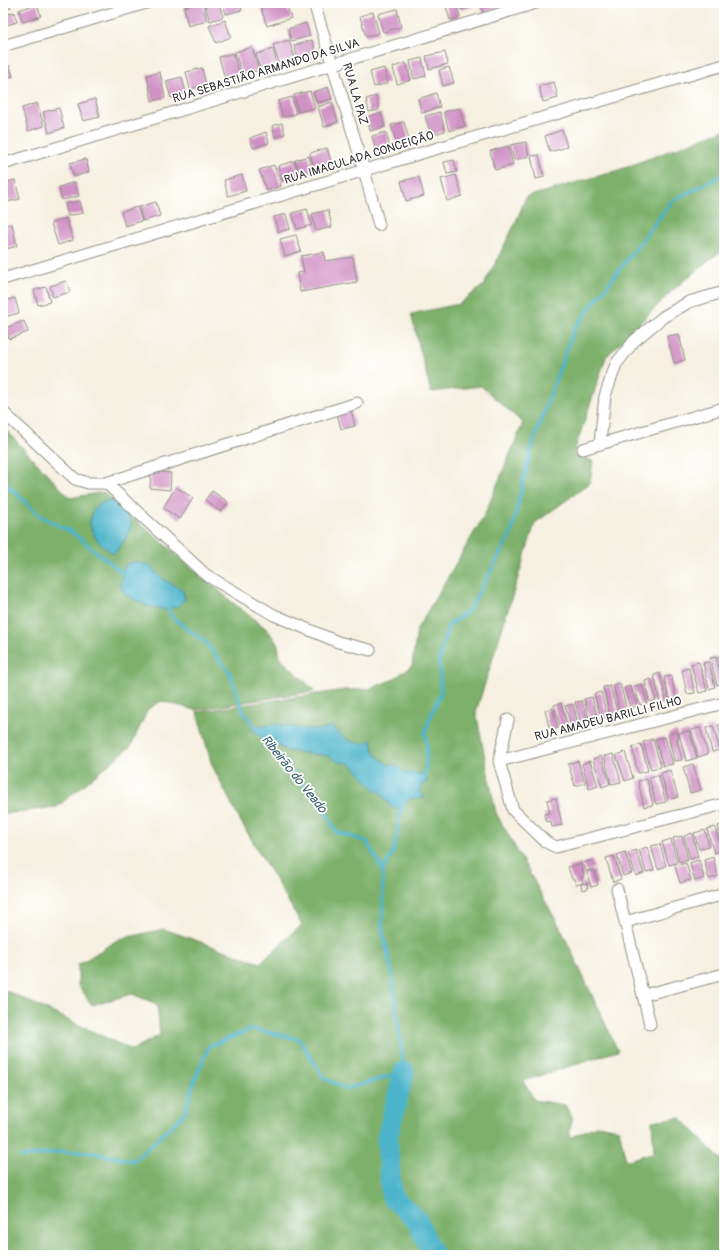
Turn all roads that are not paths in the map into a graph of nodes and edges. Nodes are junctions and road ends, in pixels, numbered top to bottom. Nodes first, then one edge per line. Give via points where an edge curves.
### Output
1 (146, 3) edge
2 (314, 3) edge
3 (536, 3) edge
4 (3, 46) edge
5 (333, 65) junction
6 (724, 65) edge
7 (3, 164) edge
8 (364, 170) junction
9 (378, 225) dead end
10 (3, 279) edge
11 (724, 292) edge
12 (357, 403) dead end
13 (724, 408) edge
14 (3, 412) edge
15 (600, 443) junction
16 (583, 449) dead end
17 (106, 483) junction
18 (370, 650) dead end
19 (724, 703) edge
20 (508, 720) dead end
21 (499, 761) junction
22 (724, 804) edge
23 (617, 889) dead end
24 (724, 894) edge
25 (625, 922) junction
26 (724, 974) edge
27 (644, 994) junction
28 (650, 1024) dead end

1 - 4 street
2 - 5 street, RUA LA PAZ
3 - 5 street, RUA SEBASTIÃO ARMANDO DA SILVA
5 - 7 street, RUA SEBASTIÃO ARMANDO DA SILVA
5 - 8 street, RUA LA PAZ
6 - 8 street, RUA IMACULADA CONCEIÇÃO
8 - 9 street, RUA LA PAZ
8 - 10 street, RUA IMACULADA CONCEIÇÃO
11 - 15 street via 689,302 663,317 634,342 616,364 605,396
12 - 17 street
13 - 15 street
14 - 17 street via 75,479 88,483
15 - 16 street
17 - 18 street via 206,576 274,615 338,642
19 - 21 street, RUA AMADEU BARILLI FILHO
20 - 21 street
21 - 22 street via 513,810 546,842 556,847
23 - 25 street
24 - 25 street
25 - 27 street
26 - 27 street
27 - 28 street

